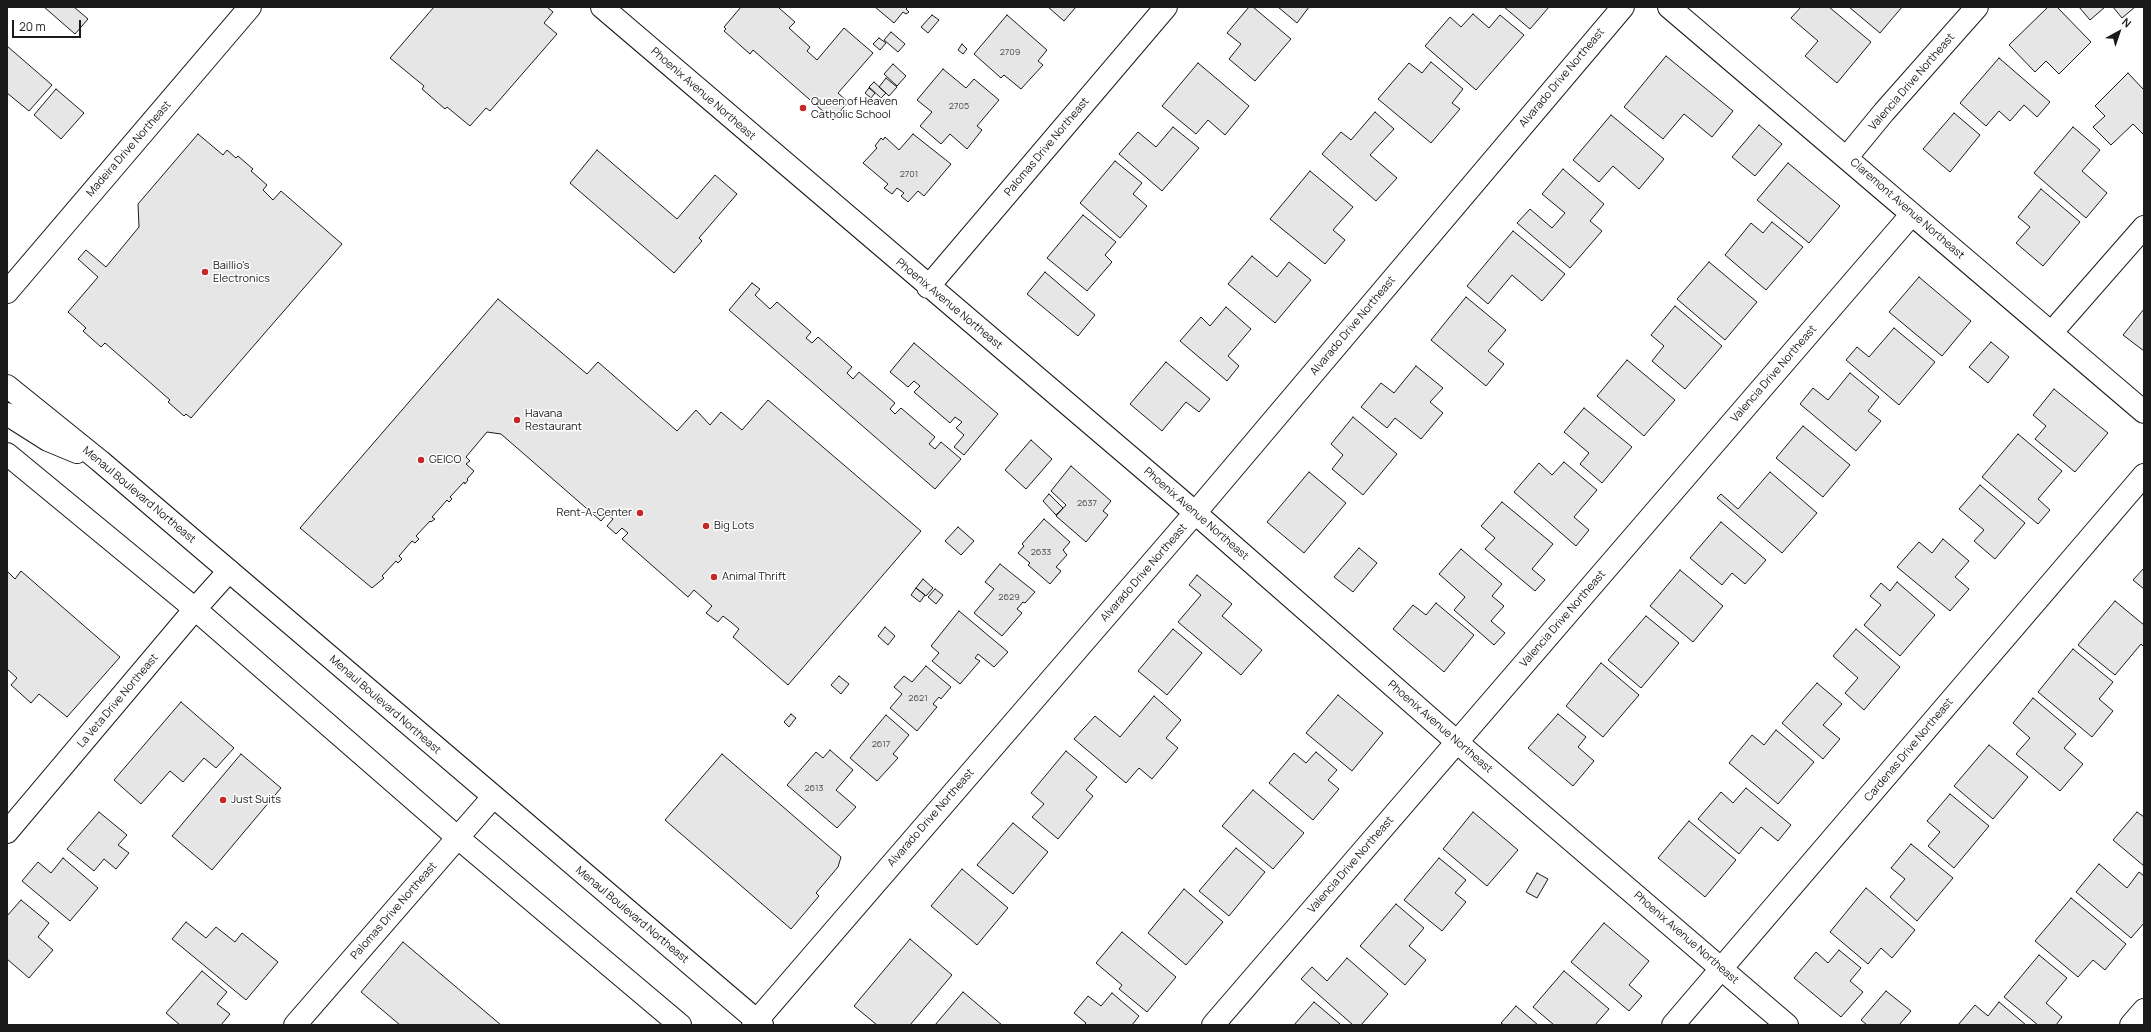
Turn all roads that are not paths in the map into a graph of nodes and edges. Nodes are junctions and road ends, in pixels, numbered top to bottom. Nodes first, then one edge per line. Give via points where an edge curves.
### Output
1 (250, 7) edge
2 (602, 7) edge
3 (1166, 7) edge
4 (1623, 7) edge
5 (1669, 7) edge
6 (1977, 7) edge
7 (1847, 157) junction
8 (1912, 214) junction
9 (2144, 227) edge
10 (928, 286) junction
11 (7, 292) edge
12 (2052, 332) junction
13 (7, 386) edge
14 (2144, 412) edge
15 (7, 414) edge
16 (7, 454) edge
17 (100, 461) junction
18 (2144, 475) edge
19 (1195, 513) junction
20 (229, 571) junction
21 (195, 609) junction
22 (1456, 742) junction
23 (493, 797) junction
24 (7, 832) edge
25 (457, 837) junction
26 (1722, 969) junction
27 (2144, 1010) edge
28 (757, 1024) edge
29 (296, 1025) edge
30 (680, 1025) edge
31 (1214, 1025) edge
32 (1673, 1025) edge
33 (1787, 1025) edge
34 (2131, 1025) edge

1 - 11 street, Madeira Drive Northeast
2 - 10 street, Phoenix Avenue Northeast
3 - 10 street, Palomas Drive Northeast
4 - 19 street, Alvarado Drive Northeast
5 - 7 street, Claremont Avenue Northeast
6 - 7 street, Valencia Drive Northeast
7 - 8 street, Claremont Avenue Northeast
8 - 12 street, Claremont Avenue Northeast
8 - 22 street, Valencia Drive Northeast
9 - 12 street
10 - 19 street, Phoenix Avenue Northeast
12 - 14 street, Claremont Avenue Northeast
13 - 17 street, Menaul Boulevard Northeast
15 - 17 street via 48,440
16 - 21 street
17 - 20 street, Menaul Boulevard Northeast
18 - 26 street, Cardenas Drive Northeast
19 - 22 street, Phoenix Avenue Northeast
19 - 28 street, Alvarado Drive Northeast
20 - 21 street, La Veta Drive Northeast
20 - 23 street, Menaul Boulevard Northeast
21 - 24 street, La Veta Drive Northeast
21 - 25 street
22 - 26 street, Phoenix Avenue Northeast
22 - 31 street, Valencia Drive Northeast
23 - 25 street, Palomas Drive Northeast
23 - 28 street, Menaul Boulevard Northeast
25 - 29 street, Palomas Drive Northeast
25 - 30 street
26 - 32 street, Cardenas Drive Northeast
26 - 33 street, Phoenix Avenue Northeast
27 - 34 street

